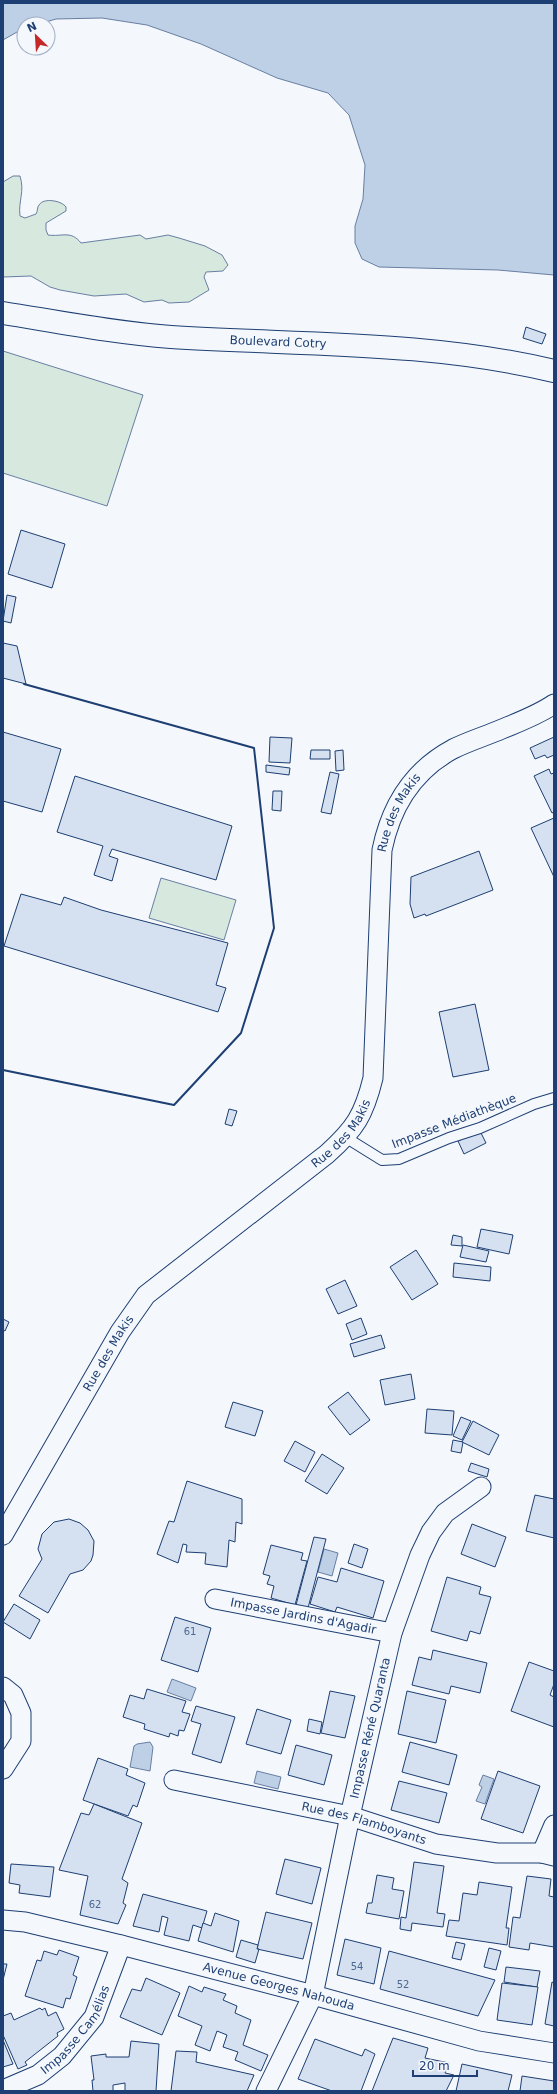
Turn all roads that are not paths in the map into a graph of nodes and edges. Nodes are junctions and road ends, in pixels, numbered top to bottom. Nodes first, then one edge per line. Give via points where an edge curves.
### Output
1 (3, 313) edge
2 (554, 371) edge
3 (554, 704) edge
4 (554, 1098) edge
5 (345, 1138) junction
6 (481, 1487) dead end
7 (3, 1535) edge
8 (216, 1599) dead end
9 (392, 1633) junction
10 (3, 1687) edge
11 (3, 1769) edge
12 (174, 1780) dead end
13 (350, 1816) junction
14 (554, 1825) edge
15 (548, 1855) edge
16 (3, 1920) edge
17 (121, 1945) junction
18 (313, 1995) junction
19 (554, 2052) edge
20 (3, 2090) edge
21 (266, 2091) edge

1 - 2 main road, Boulevard Cotry via 118,332 439,352
3 - 5 street, Rue des Makis via 517,723 454,749 428,766 410,785 398,803 387,827 382,850 373,1078 367,1103
4 - 5 lane, Impasse Médiathèque via 399,1159 382,1160
5 - 7 street, Rue des Makis via 146,1295 120,1332
6 - 9 street, Impasse Réné Quaranta via 446,1513 431,1532
8 - 9 street, Impasse Jardins d'Agadir
9 - 13 street, Impasse Réné Quaranta
10 - 11 street via 13,1695 21,1713 21,1741
12 - 13 street, Rue des Flamboyants
13 - 15 street, Rue des Flamboyants via 436,1844 497,1853
13 - 18 street, Impasse Réné Quaranta
14 - 15 street
16 - 17 street, Avenue Georges Nahouda via 25,1922
17 - 18 street, Avenue Georges Nahouda
17 - 20 street, Impasse Camélias via 94,2017 62,2056 38,2075
18 - 19 street, Avenue Georges Nahouda via 478,2041
18 - 21 street, Impasse Réné Quaranta

